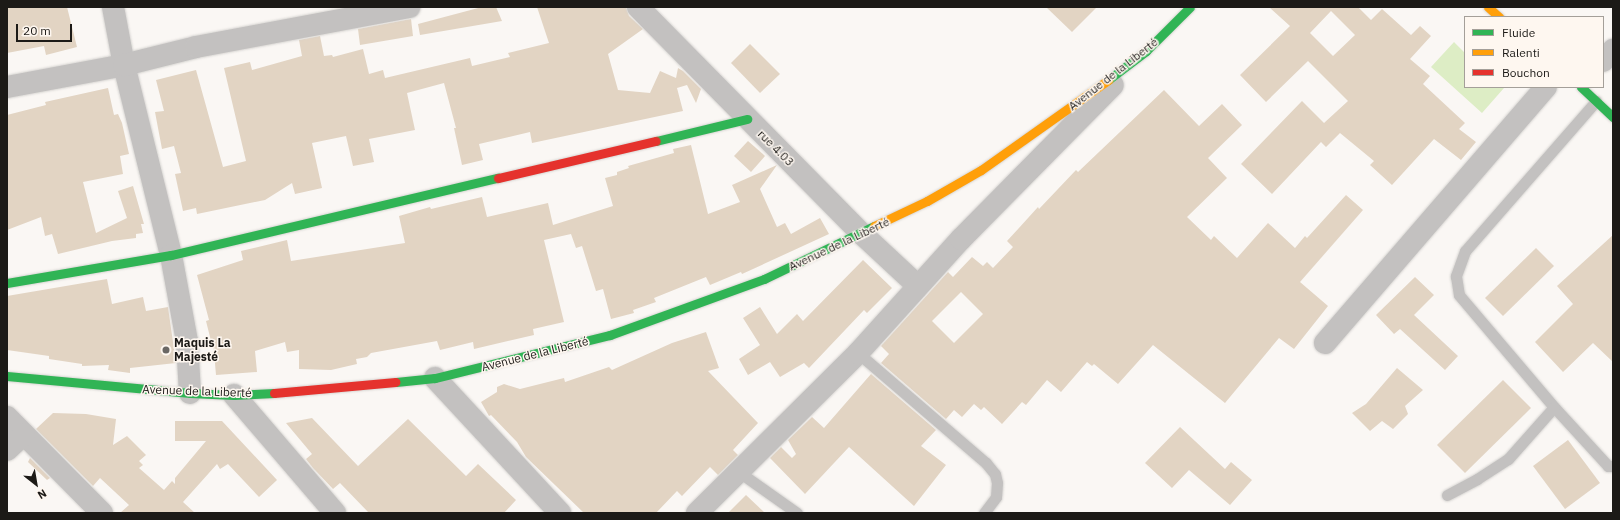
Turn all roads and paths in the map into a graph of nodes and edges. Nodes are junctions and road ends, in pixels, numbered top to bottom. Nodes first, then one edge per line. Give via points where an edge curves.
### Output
1 (113, 7) edge
2 (409, 7) edge
3 (638, 7) edge
4 (1190, 7) edge
5 (1488, 7) edge
6 (1498, 16) edge
7 (1613, 50) edge
8 (1146, 52) junction
9 (1604, 60) edge
10 (124, 65) junction
11 (7, 87) edge
12 (1545, 88) edge
13 (1581, 88) edge
14 (1596, 101) junction
15 (1613, 117) edge
16 (747, 119) junction
17 (862, 234) junction
18 (170, 255) junction
19 (7, 283) edge
20 (918, 286) junction
21 (1325, 343) dead end
22 (858, 354) junction
23 (7, 376) edge
24 (435, 378) junction
25 (190, 393) junction
26 (234, 395) junction
27 (1554, 407) junction
28 (7, 417) edge
29 (24, 434) junction
30 (7, 450) edge
31 (1613, 466) edge
32 (739, 472) junction
33 (1447, 495) dead end
34 (102, 513) edge
35 (335, 513) edge
36 (560, 513) edge
37 (697, 513) edge
38 (798, 513) edge
39 (984, 513) edge

1 - 10 street
2 - 10 street via 196,47
3 - 16 street, rue 4.03
4 - 8 main road, Avenue de la Liberté
5 - 6 main road
7 - 9 street
8 - 17 main road, Avenue de la Liberté via 981,170
8 - 20 street
10 - 11 street
10 - 18 street
12 - 21 street
13 - 14 main road
14 - 15 main road
14 - 27 lane via 1465,251 1456,276 1459,295
16 - 17 street, rue 4.03
16 - 18 main road
17 - 20 street, rue 4.03
17 - 24 main road, Avenue de la Liberté via 764,279 610,335
18 - 19 main road
18 - 25 street via 187,341
20 - 22 street
22 - 32 street
22 - 39 lane via 986,463 995,474 996,497
23 - 25 main road, Avenue de la Liberté
24 - 26 main road, Avenue de la Liberté via 326,390
24 - 36 street
25 - 26 main road, Avenue de la Liberté
26 - 35 street
27 - 31 lane via 1608,466
27 - 33 lane via 1508,458
28 - 29 street
29 - 30 street
29 - 34 street
32 - 37 street
32 - 38 lane

